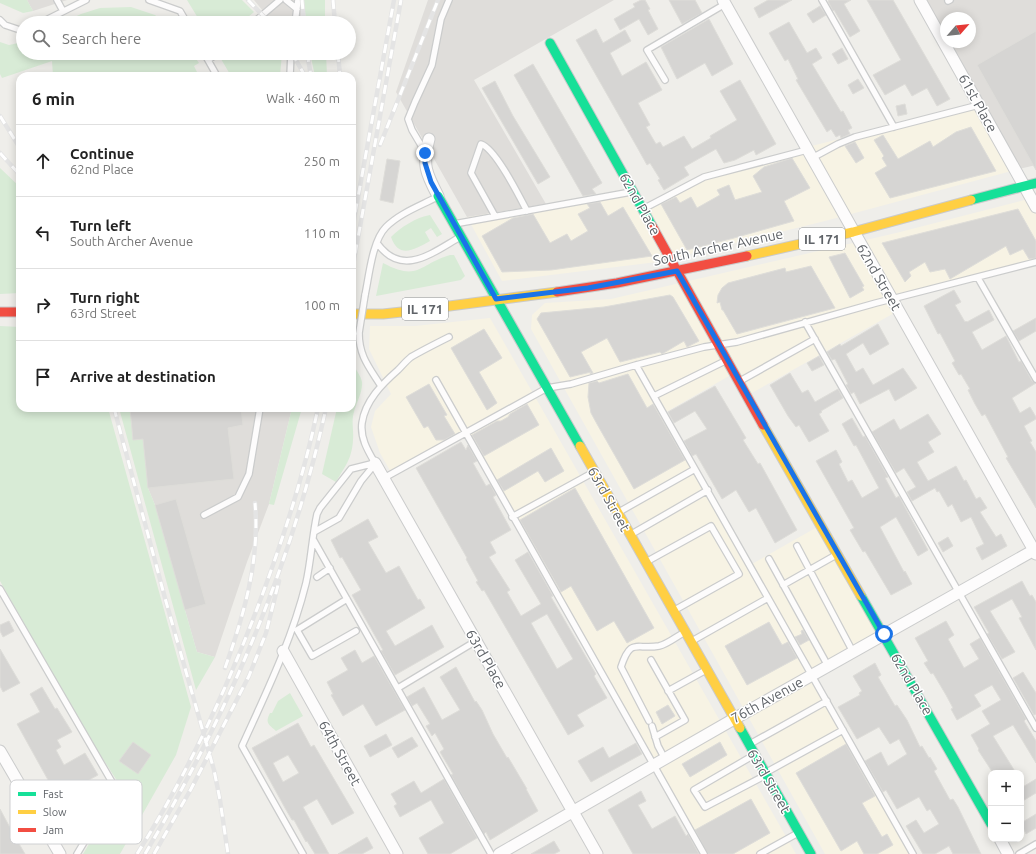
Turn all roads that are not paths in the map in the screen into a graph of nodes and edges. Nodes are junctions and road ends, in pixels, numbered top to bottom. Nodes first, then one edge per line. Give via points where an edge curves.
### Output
1 (57, 0) edge
2 (86, 0) edge
3 (148, 0) edge
4 (280, 0) edge
5 (286, 0) edge
6 (298, 0) edge
7 (449, 0) edge
8 (822, 0) edge
9 (920, 0) edge
10 (724, 2) edge
11 (297, 9) junction
12 (63, 11) junction
13 (53, 16) edge
14 (183, 16) edge
15 (261, 16) edge
16 (296, 16) edge
17 (0, 20) edge
18 (16, 29) edge
19 (550, 43) dead end
20 (208, 60) edge
21 (291, 60) edge
22 (215, 72) edge
23 (290, 72) edge
24 (665, 80) dead end
25 (979, 105) junction
26 (894, 127) junction
27 (429, 138) dead end
28 (425, 153) junction
29 (810, 154) junction
30 (1036, 183) edge
31 (1024, 186) junction
32 (633, 192) junction
33 (438, 196) junction
34 (1036, 207) edge
35 (643, 209) junction
36 (527, 211) junction
37 (495, 216) junction
38 (454, 224) junction
39 (853, 232) junction
40 (461, 236) junction
41 (377, 243) junction
42 (1036, 262) edge
43 (677, 271) junction
44 (978, 278) junction
45 (496, 299) junction
46 (891, 299) junction
47 (0, 312) edge
48 (16, 312) edge
49 (356, 314) edge
50 (806, 322) junction
51 (449, 337) dead end
52 (815, 339) junction
53 (718, 345) junction
54 (727, 360) junction
55 (636, 364) junction
56 (1036, 379) edge
57 (436, 380) dead end
58 (740, 382) junction
59 (381, 386) junction
60 (547, 388) junction
61 (654, 396) junction
62 (259, 412) edge
63 (464, 432) junction
64 (375, 464) junction
65 (695, 469) junction
66 (594, 472) junction
67 (384, 478) junction
68 (708, 490) junction
69 (618, 512) junction
70 (204, 515) dead end
71 (512, 517) junction
72 (314, 532) junction
73 (630, 535) junction
74 (313, 539) junction
75 (797, 546) dead end
76 (1035, 551) edge
77 (838, 554) junction
78 (769, 559) dead end
79 (645, 562) junction
80 (330, 568) junction
81 (810, 570) junction
82 (317, 578) dead end
83 (783, 585) junction
84 (0, 589) edge
85 (959, 592) junction
86 (768, 598) junction
87 (347, 599) junction
88 (673, 611) junction
89 (356, 631) dead end
90 (685, 632) junction
91 (884, 634) junction
92 (476, 641) junction
93 (690, 642) junction
94 (283, 651) junction
95 (853, 652) junction
96 (651, 660) dead end
97 (828, 666) junction
98 (706, 670) junction
99 (812, 675) junction
100 (398, 688) junction
101 (668, 691) junction
102 (827, 701) junction
103 (734, 719) junction
104 (1036, 728) edge
105 (843, 730) junction
106 (655, 737) junction
107 (749, 745) junction
108 (0, 750) edge
109 (755, 755) junction
110 (665, 758) junction
111 (653, 765) junction
112 (765, 774) junction
113 (17, 780) edge
114 (111, 780) edge
115 (573, 812) junction
116 (988, 819) edge
117 (798, 832) junction
118 (1002, 842) edge
119 (54, 844) edge
120 (83, 844) edge
121 (1036, 844) edge
122 (60, 854) edge
123 (77, 854) edge
124 (303, 854) edge
125 (397, 854) edge
126 (492, 854) edge
127 (499, 854) edge
128 (597, 854) edge
129 (704, 854) edge
130 (760, 854) edge
131 (810, 854) edge
132 (914, 854) edge
133 (1008, 854) edge
134 (1019, 854) edge

1 - 12 lane
2 - 12 lane
3 - 14 lane via 180,11
4 - 15 lane
5 - 11 lane
6 - 11 lane
7 - 28 lane via 441,19 432,65 408,119
8 - 26 lane
9 - 25 street, 61st Place
10 - 24 lane via 647,50
10 - 29 street, 62nd Street
11 - 16 lane
12 - 13 lane
17 - 18 lane via 5,25
19 - 32 main road, 62nd Place
20 - 22 lane
21 - 23 lane
25 - 26 lane
25 - 31 street, 61st Place
26 - 29 lane via 855,137
27 - 28 street, 63rd Street
28 - 33 street, 63rd Street via 427,173
29 - 35 lane via 704,177
29 - 39 street, 62nd Street
30 - 31 main road, South Archer Avenue / IL 171
31 - 34 street, 61st Place
31 - 39 main road, South Archer Avenue / IL 171
32 - 35 main road, 62nd Place
32 - 36 lane
33 - 38 main road, 63rd Street
33 - 41 lane via 394,220 384,228
35 - 43 main road, 62nd Place
36 - 37 lane
36 - 37 lane via 503,168 485,145 481,144 471,173
37 - 38 lane
38 - 40 main road, 63rd Street
39 - 43 main road, South Archer Avenue / IL 171
39 - 46 street, 62nd Street
40 - 41 lane via 427,256 408,261 392,258
40 - 45 main road, 63rd Street
41 - 59 lane, bridge via 365,295 359,345 362,355
42 - 44 lane
43 - 45 main road, South Archer Avenue / IL 171 via 594,287
43 - 53 main road, 62nd Place
44 - 46 lane
44 - 56 lane
45 - 49 main road, IL 171 via 383,314
45 - 60 main road, 63rd Street
46 - 50 lane
46 - 76 street, 62nd Street
47 - 48 main road
50 - 52 lane
50 - 53 lane
51 - 59 lane via 410,358
52 - 58 lane
52 - 85 lane
53 - 54 main road, 62nd Place
53 - 55 lane
54 - 58 main road, 62nd Place
54 - 61 lane
55 - 60 lane via 571,384
55 - 61 lane
57 - 63 lane
58 - 77 main road, 62nd Place
59 - 64 lane via 370,401 362,424 366,447
60 - 63 lane
60 - 66 main road, 63rd Street
61 - 65 lane
62 - 70 lane via 249,474 238,497
63 - 67 lane
63 - 71 lane
64 - 67 street, 63rd Place
64 - 72 lane via 361,481 339,518
64 - 72 lane via 351,468 320,508
65 - 68 lane
65 - 69 lane
66 - 69 main road, 63rd Street
66 - 71 lane
67 - 92 street, 63rd Place
68 - 73 lane
68 - 86 lane
69 - 73 main road, 63rd Street
71 - 111 lane
72 - 74 lane
73 - 79 main road, 63rd Street
74 - 80 lane
74 - 94 lane via 306,585
75 - 81 lane
76 - 85 street, 76th Avenue
77 - 81 lane
77 - 91 main road, 62nd Place
78 - 83 lane
79 - 88 main road, 63rd Street
79 - 88 lane via 711,526 739,574
80 - 82 lane
80 - 87 lane
81 - 83 lane
81 - 95 lane
83 - 97 lane
84 - 114 lane
85 - 91 street, 76th Avenue
85 - 104 lane
86 - 93 lane
86 - 99 lane
87 - 89 lane via 297,630 312,656
87 - 100 lane
88 - 90 main road, 63rd Street
90 - 93 main road, 63rd Street
90 - 106 lane via 660,646 635,646 625,654 620,668
91 - 95 street, 76th Avenue
91 - 116 main road, 62nd Place
92 - 100 lane
92 - 115 street, 63rd Place
93 - 98 main road, 63rd Street
94 - 124 lane via 242,746
94 - 125 street, 64th Street
95 - 97 street, 76th Avenue
96 - 101 lane
97 - 99 street, 76th Avenue
98 - 101 lane
98 - 103 main road, 63rd Street
99 - 102 lane
99 - 103 street, 76th Avenue
100 - 126 lane
101 - 106 lane via 685,720
102 - 105 lane
102 - 107 lane
103 - 107 main road, 63rd Street
103 - 110 street, 76th Avenue
105 - 112 lane
105 - 132 lane
106 - 110 lane
107 - 109 main road, 63rd Street
108 - 113 street
109 - 112 main road, 63rd Street
109 - 112 lane via 694,790 705,808
110 - 111 street, 76th Avenue
111 - 115 street, 76th Avenue
111 - 129 lane
112 - 117 main road, 63rd Street
115 - 127 street, 76th Avenue
115 - 128 street, 63rd Place
117 - 130 lane
117 - 131 main road, 63rd Street
118 - 133 street
119 - 122 street
120 - 123 lane
121 - 134 lane

